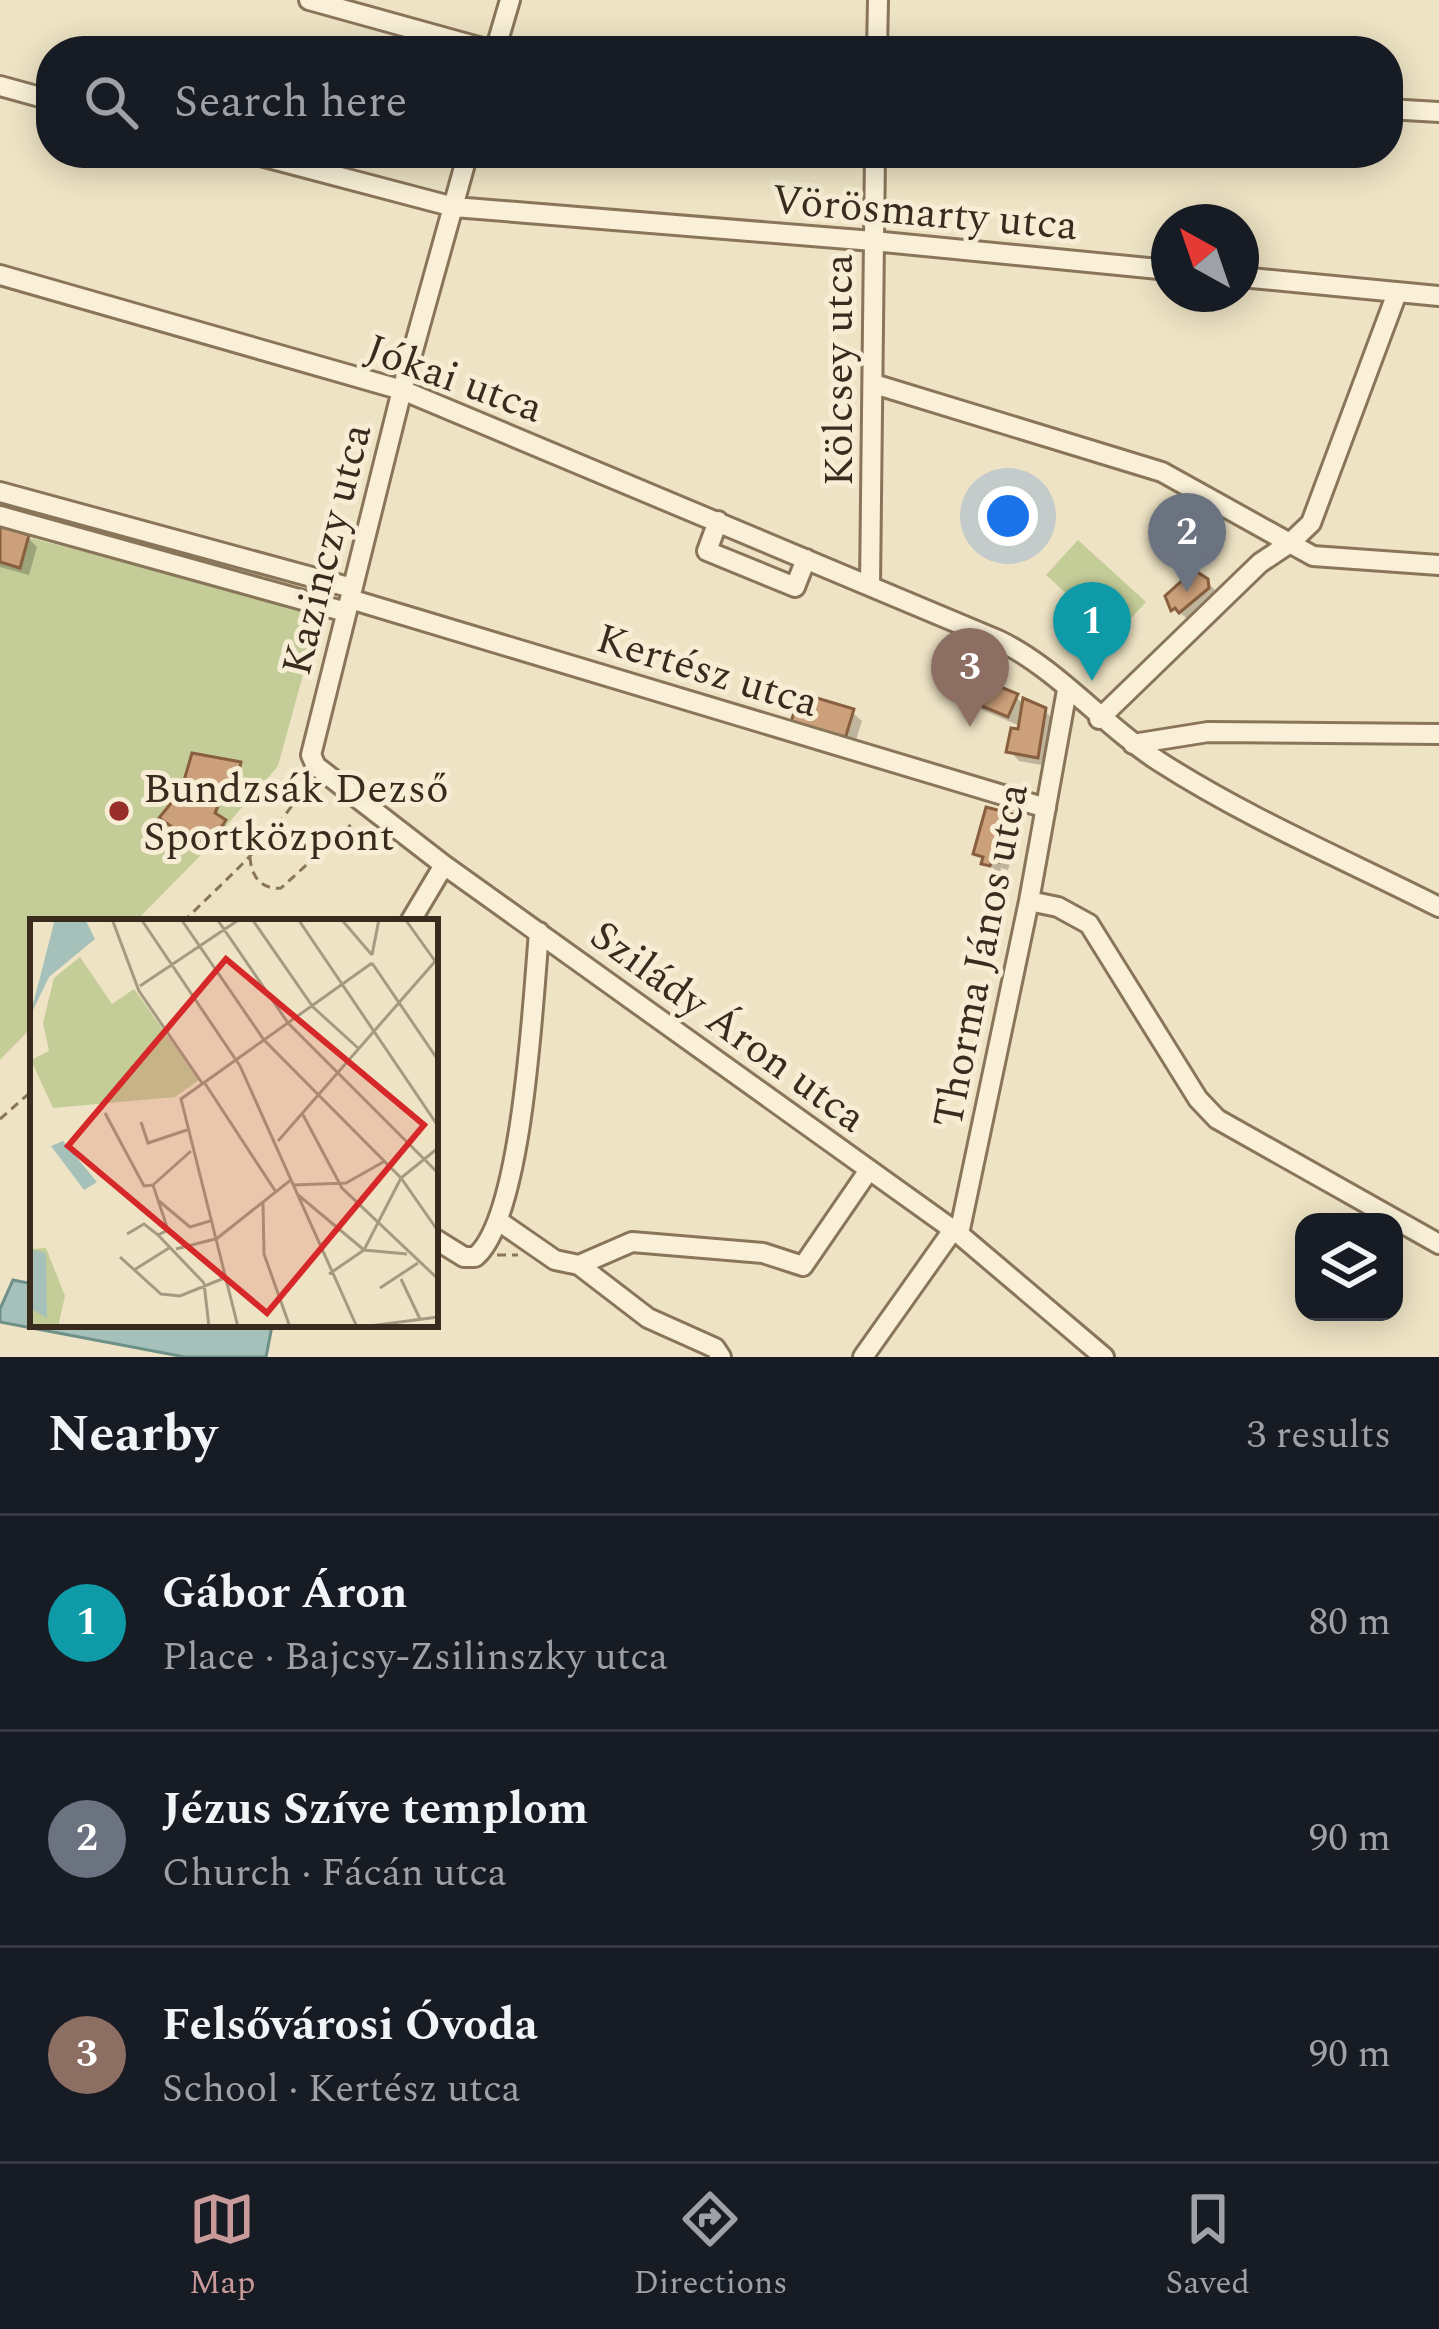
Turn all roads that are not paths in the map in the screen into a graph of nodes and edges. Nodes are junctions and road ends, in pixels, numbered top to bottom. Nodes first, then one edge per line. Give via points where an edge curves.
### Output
1 (309, 0) edge
2 (510, 0) edge
3 (878, 0) edge
4 (440, 36) edge
5 (499, 36) edge
6 (877, 36) edge
7 (0, 86) edge
8 (36, 96) edge
9 (1403, 110) edge
10 (1439, 112) edge
11 (306, 168) edge
12 (464, 168) edge
13 (874, 168) edge
14 (454, 208) junction
15 (873, 241) junction
16 (1151, 268) edge
17 (0, 275) edge
18 (1259, 280) edge
19 (1397, 293) junction
20 (1439, 296) edge
21 (874, 384) junction
22 (402, 390) junction
23 (0, 492) edge
24 (0, 516) edge
25 (718, 521) junction
26 (1291, 544) junction
27 (806, 559) junction
28 (1439, 566) edge
29 (870, 586) junction
30 (349, 600) junction
31 (1067, 690) junction
32 (1100, 718) junction
33 (1439, 734) edge
34 (1133, 744) junction
35 (313, 760) joint
36 (1046, 808) junction
37 (444, 865) junction
38 (1029, 901) junction
39 (1439, 907) edge
40 (412, 919) edge
41 (539, 932) junction
42 (868, 1170) junction
43 (500, 1222) junction
44 (956, 1232) junction
45 (438, 1241) edge
46 (1439, 1244) edge
47 (579, 1265) junction
48 (721, 1357) edge
49 (862, 1357) edge
50 (1104, 1357) edge

1 - 4 street
2 - 5 street
3 - 6 street
7 - 8 street
9 - 10 street
11 - 14 street, Vörösmarty utca
12 - 14 street, Kazinczy utca
13 - 15 street, Kölcsey utca
14 - 15 street, Vörösmarty utca
14 - 22 street, Kazinczy utca
15 - 16 street, Vörösmarty utca
15 - 21 street, Kölcsey utca
17 - 22 street, Jókai utca
18 - 19 street
19 - 20 street
19 - 26 street via 1318,508
21 - 26 street via 1162,472
21 - 29 street, Kölcsey utca
22 - 25 street, Jókai utca
22 - 30 street, Kazinczy utca
23 - 30 street
24 - 30 street, Kertész utca
25 - 27 street, Jókai utca
25 - 27 street via 707,551 795,587
26 - 28 street via 1312,556
26 - 32 street via 1260,563
27 - 29 street, Jókai utca
29 - 31 street, Jókai utca via 1010,646
30 - 35 street, Kazinczy utca
30 - 36 street, Kertész utca
31 - 32 street, Jókai utca
31 - 36 street, Thorma János utca
32 - 34 street, Jókai utca
33 - 34 street via 1208,732
34 - 39 street, Jókai utca
35 - 37 street, Szilády Áron utca
36 - 38 street, Thorma János utca
37 - 40 street
37 - 41 street, Szilády Áron utca
38 - 44 street, Thorma János utca
38 - 46 street via 1089,924 1217,1119
41 - 42 street, Szilády Áron utca
41 - 43 street via 524,1093
42 - 44 street, Szilády Áron utca
42 - 47 street via 803,1266 764,1253 632,1241
43 - 45 street via 476,1257
43 - 47 street via 555,1260
44 - 49 street
44 - 50 street, Szilády Áron utca
47 - 48 street via 648,1318

